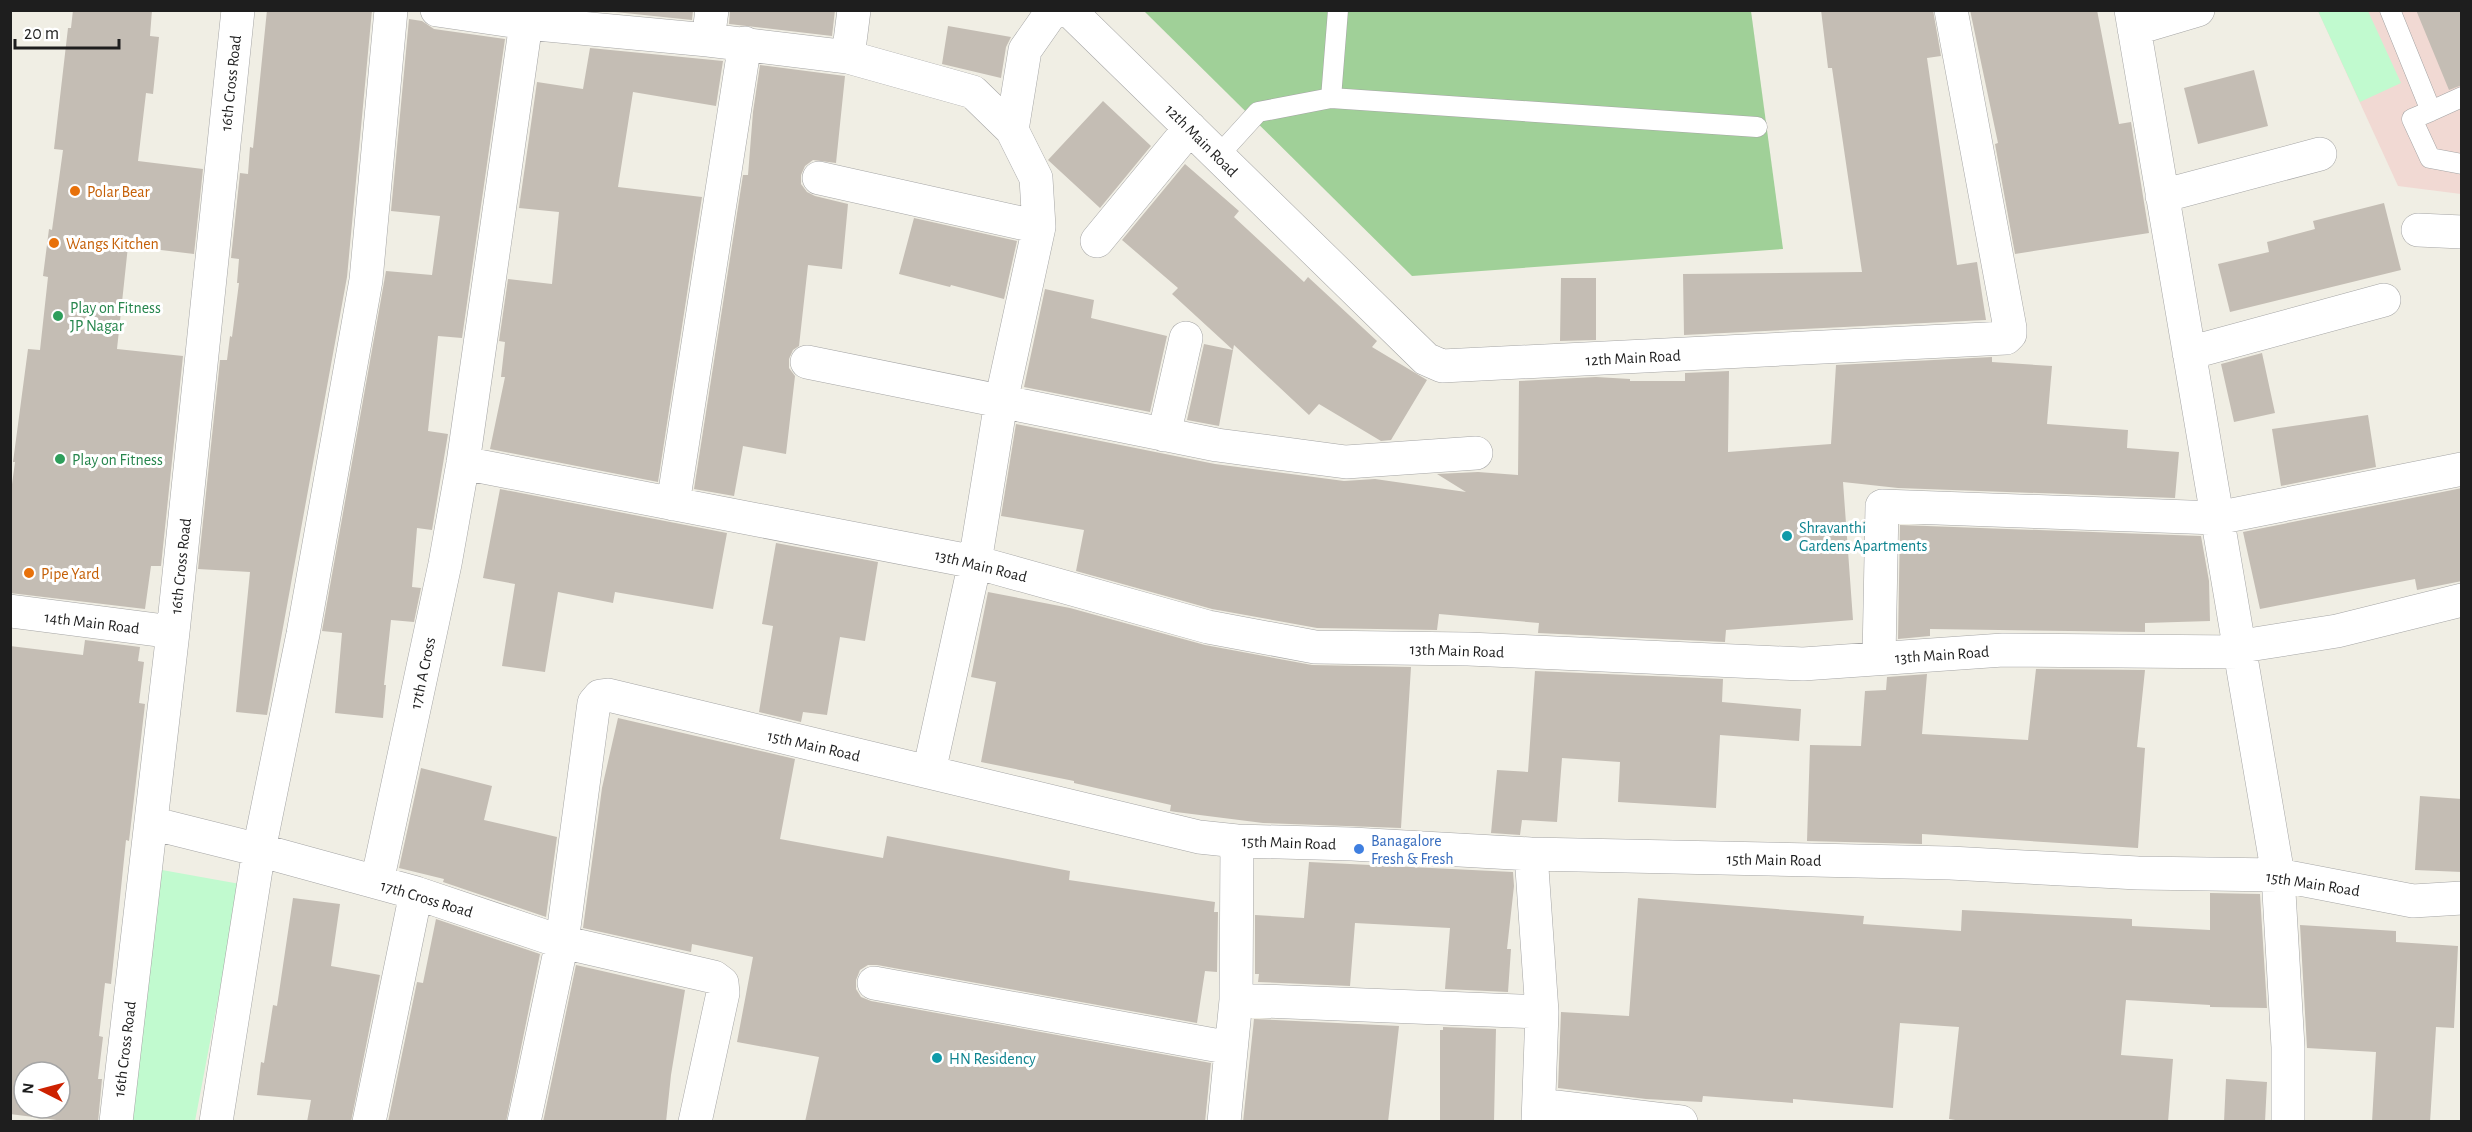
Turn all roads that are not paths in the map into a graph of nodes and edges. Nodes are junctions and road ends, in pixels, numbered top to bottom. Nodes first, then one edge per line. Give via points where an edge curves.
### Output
1 (238, 10) edge
2 (391, 10) edge
3 (437, 10) edge
4 (854, 10) edge
5 (1053, 10) edge
6 (1069, 10) edge
7 (1338, 10) edge
8 (1951, 10) edge
9 (2199, 10) edge
10 (2390, 10) edge
11 (543, 19) edge
12 (2132, 20) edge
13 (710, 25) edge
14 (745, 44) junction
15 (848, 57) junction
16 (2462, 97) edge
17 (1330, 98) junction
18 (2431, 111) junction
19 (1190, 128) junction
20 (1757, 128) dead end
21 (1012, 130) junction
22 (2320, 154) dead end
23 (1218, 156) junction
24 (2462, 164) edge
25 (819, 178) dead end
26 (2162, 196) junction
27 (1039, 227) junction
28 (2418, 230) dead end
29 (2462, 232) edge
30 (1096, 241) dead end
31 (2384, 300) dead end
32 (1186, 338) dead end
33 (2189, 353) junction
34 (807, 362) dead end
35 (1001, 402) junction
36 (1164, 435) junction
37 (1476, 453) dead end
38 (463, 463) junction
39 (2462, 470) edge
40 (673, 504) junction
41 (2217, 518) junction
42 (975, 562) junction
43 (2462, 600) edge
44 (10, 611) edge
45 (173, 632) junction
46 (2240, 652) junction
47 (1879, 658) junction
48 (929, 772) junction
49 (151, 823) junction
50 (1237, 841) junction
51 (259, 850) junction
52 (1531, 854) junction
53 (2278, 875) junction
54 (377, 882) junction
55 (416, 893) junction
56 (2462, 898) edge
57 (562, 942) junction
58 (874, 983) dead end
59 (1236, 999) junction
60 (1542, 1011) junction
61 (1231, 1048) junction
62 (1538, 1113) edge
63 (116, 1122) edge
64 (216, 1122) edge
65 (369, 1122) edge
66 (524, 1122) edge
67 (695, 1122) edge
68 (1224, 1122) edge
69 (1681, 1122) edge
70 (2288, 1122) edge

1 - 45 street, 16th Cross Road
2 - 51 street via 366,280 303,634
3 - 11 street
4 - 15 street
5 - 21 street via 1025,51
6 - 19 street, 12th Main Road
7 - 17 lane
8 - 23 street, 12th Main Road via 2010,328 2006,338 1442,366 1426,359
9 - 12 street
10 - 18 lane
11 - 13 street
11 - 38 street, 17th A Cross
12 - 26 street
13 - 14 street
14 - 15 street
14 - 40 street
15 - 21 street via 973,92
16 - 18 lane
17 - 20 lane
17 - 23 lane via 1258,112
18 - 24 lane via 2412,119 2430,158
19 - 23 street, 12th Main Road
19 - 30 street
21 - 27 street via 1036,178
22 - 26 street
25 - 27 street
26 - 33 street
27 - 35 street
28 - 29 street
31 - 33 street
32 - 36 street
33 - 41 street
34 - 35 street
35 - 36 street
35 - 42 street
36 - 37 street via 1346,462
38 - 40 street, 13th Main Road
38 - 54 street, 17th A Cross
39 - 41 street
40 - 42 street, 13th Main Road
41 - 46 street
41 - 47 street via 1882,506
42 - 47 street, 13th Main Road via 1208,627 1315,647 1468,649 1803,664
42 - 48 street
43 - 46 street, 13th Main Road via 2337,631 2242,646
44 - 45 street, 14th Main Road
45 - 49 street, 16th Cross Road
46 - 47 street, 13th Main Road via 2003,650
46 - 53 street
48 - 50 street, 15th Main Road via 1198,837
48 - 57 street, 15th Main Road via 600,696 594,703
49 - 51 street, 17th Cross Road
49 - 63 street, 16th Cross Road
50 - 52 street, 15th Main Road
50 - 59 street
51 - 54 street, 17th Cross Road
51 - 64 street
52 - 53 street, 15th Main Road
52 - 60 street
53 - 56 street, 15th Main Road via 2413,901
53 - 70 street via 2288,1047
54 - 55 street, 17th Cross Road
55 - 57 street, 17th Cross Road
55 - 65 street
57 - 66 street, 15th Main Road
57 - 67 street, 17th Cross Road via 714,977 722,983
58 - 61 street
59 - 60 street
59 - 61 street
60 - 62 street
61 - 68 street
62 - 69 street

